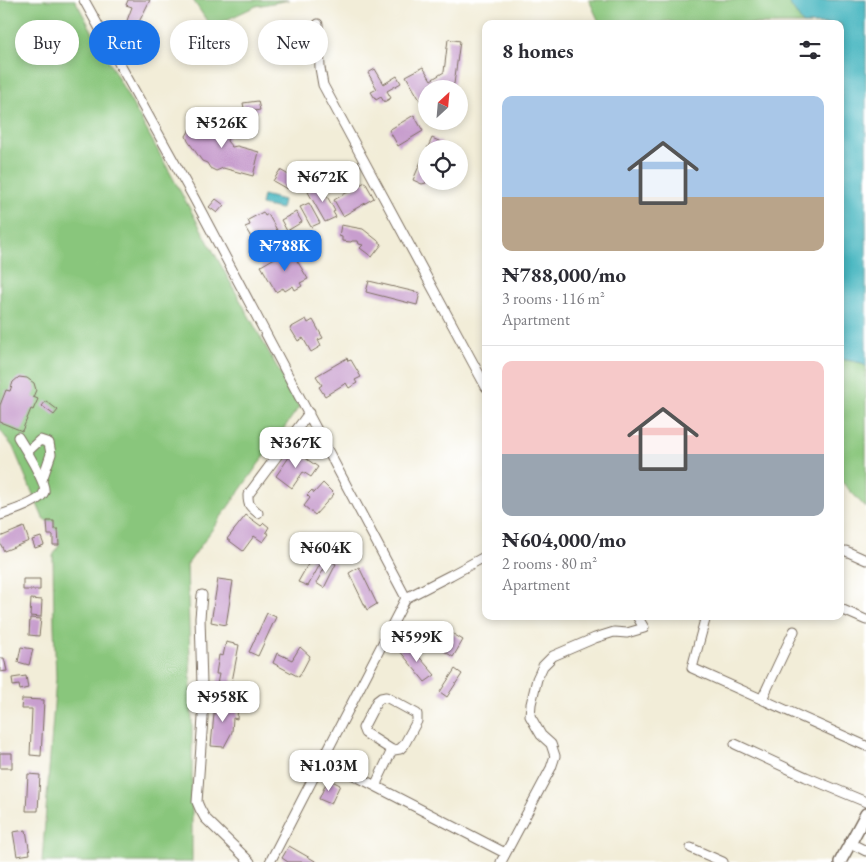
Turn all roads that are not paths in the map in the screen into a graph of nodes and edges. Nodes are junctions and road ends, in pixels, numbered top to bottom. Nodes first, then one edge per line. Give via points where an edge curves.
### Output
1 (84, 0) edge
2 (320, 65) edge
3 (482, 381) edge
4 (309, 413) junction
5 (18, 437) dead end
6 (27, 452) junction
7 (42, 480) junction
8 (258, 513) dead end
9 (0, 515) edge
10 (846, 551) dead end
11 (482, 558) edge
12 (866, 560) edge
13 (202, 595) dead end
14 (406, 598) junction
15 (844, 610) edge
16 (639, 620) edge
17 (705, 620) edge
18 (866, 620) edge
19 (794, 631) dead end
20 (762, 699) junction
21 (736, 744) dead end
22 (866, 746) edge
23 (392, 750) junction
24 (322, 759) junction
25 (375, 786) junction
26 (866, 802) edge
27 (866, 814) edge
28 (850, 843) junction
29 (691, 848) dead end
30 (866, 851) edge
31 (506, 853) junction
32 (250, 862) edge
33 (270, 862) edge
34 (501, 862) edge
35 (723, 862) edge
36 (840, 862) edge

1 - 4 street
2 - 3 street via 324,85
4 - 8 street via 248,495 249,506
4 - 14 street
5 - 6 street
6 - 7 street
6 - 7 street via 40,440 49,443 50,454
7 - 9 street via 45,490 38,500
10 - 12 street
11 - 14 street
13 - 32 street via 203,718 197,802 205,818
14 - 24 street
15 - 18 street
16 - 31 street via 644,628 595,638 553,656 543,666 537,678 530,716 541,735 551,744 555,756 552,768
17 - 20 street via 692,668
19 - 20 street
20 - 22 street
21 - 26 street
23 - 23 street via 404,746 417,722 417,714 386,697 377,701 363,728 365,733
23 - 25 street
24 - 25 street
24 - 33 street
25 - 31 street
27 - 28 main road
28 - 30 street
28 - 36 main road
29 - 35 street
31 - 34 street

